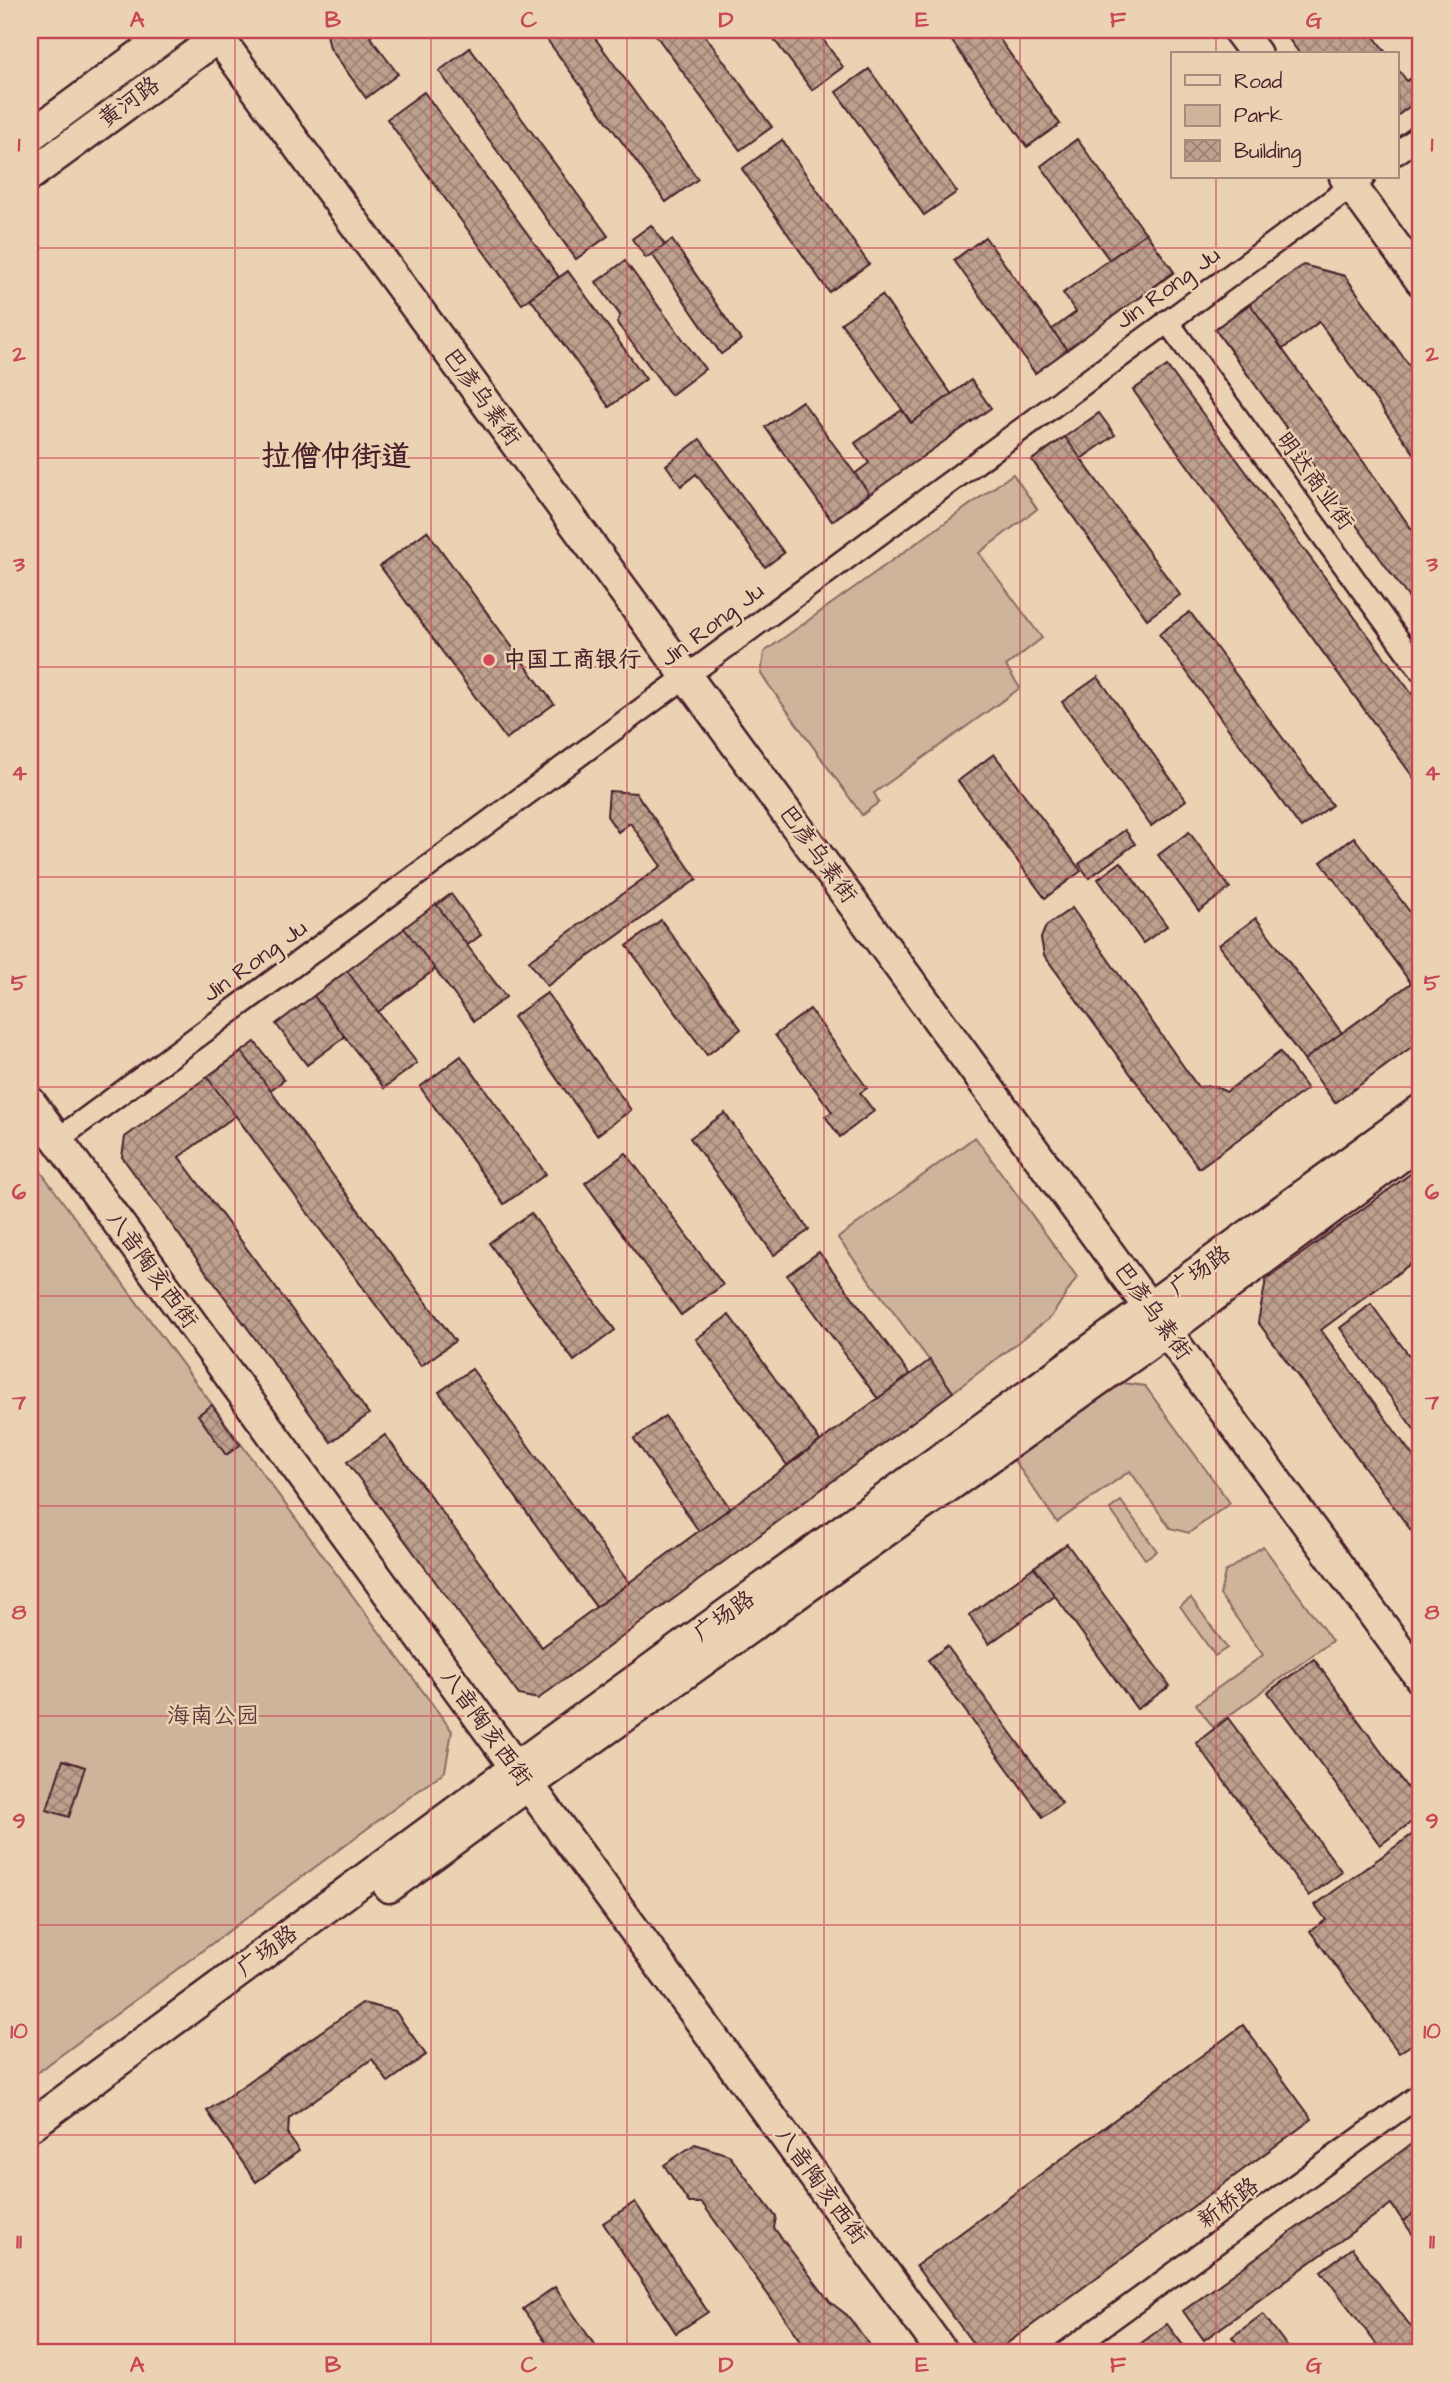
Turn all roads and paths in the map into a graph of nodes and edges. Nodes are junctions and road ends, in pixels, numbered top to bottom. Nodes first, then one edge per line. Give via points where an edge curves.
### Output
1 (174, 30) edge
2 (1238, 30) edge
3 (223, 31) edge
4 (1254, 52) edge
5 (1421, 135) edge
6 (30, 136) edge
7 (1398, 152) edge
8 (30, 175) edge
9 (1353, 180) edge
10 (1421, 281) edge
11 (1167, 321) junction
12 (1421, 671) edge
13 (691, 672) junction
14 (30, 1102) edge
15 (1421, 1110) edge
16 (57, 1140) junction
17 (1421, 1141) edge
18 (1163, 1316) junction
19 (1421, 1661) edge
20 (1421, 1679) edge
21 (522, 1776) junction
22 (1421, 2094) edge
23 (30, 2126) edge
24 (30, 2150) edge
25 (943, 2353) edge
26 (1065, 2353) edge

1 - 6 street, 黄河路
2 - 4 street
3 - 8 street, 黄河路
3 - 13 street, 巴彦乌素街
5 - 7 street
9 - 10 street
9 - 11 street, Jin Rong Ju
11 - 12 street, 明达商业街
11 - 13 street, Jin Rong Ju
13 - 16 street, Jin Rong Ju
13 - 18 street, 巴彦乌素街
14 - 16 street, 八音陶亥西街
15 - 18 street, 广场路
16 - 21 street, 八音陶亥西街
17 - 18 street, 广场路
18 - 19 street, 巴彦乌素街
18 - 20 street, 巴彦乌素街
18 - 21 street, 广场路
21 - 23 street, 广场路
21 - 24 street, 广场路
21 - 25 street, 八音陶亥西街
22 - 26 street, 新桥路

